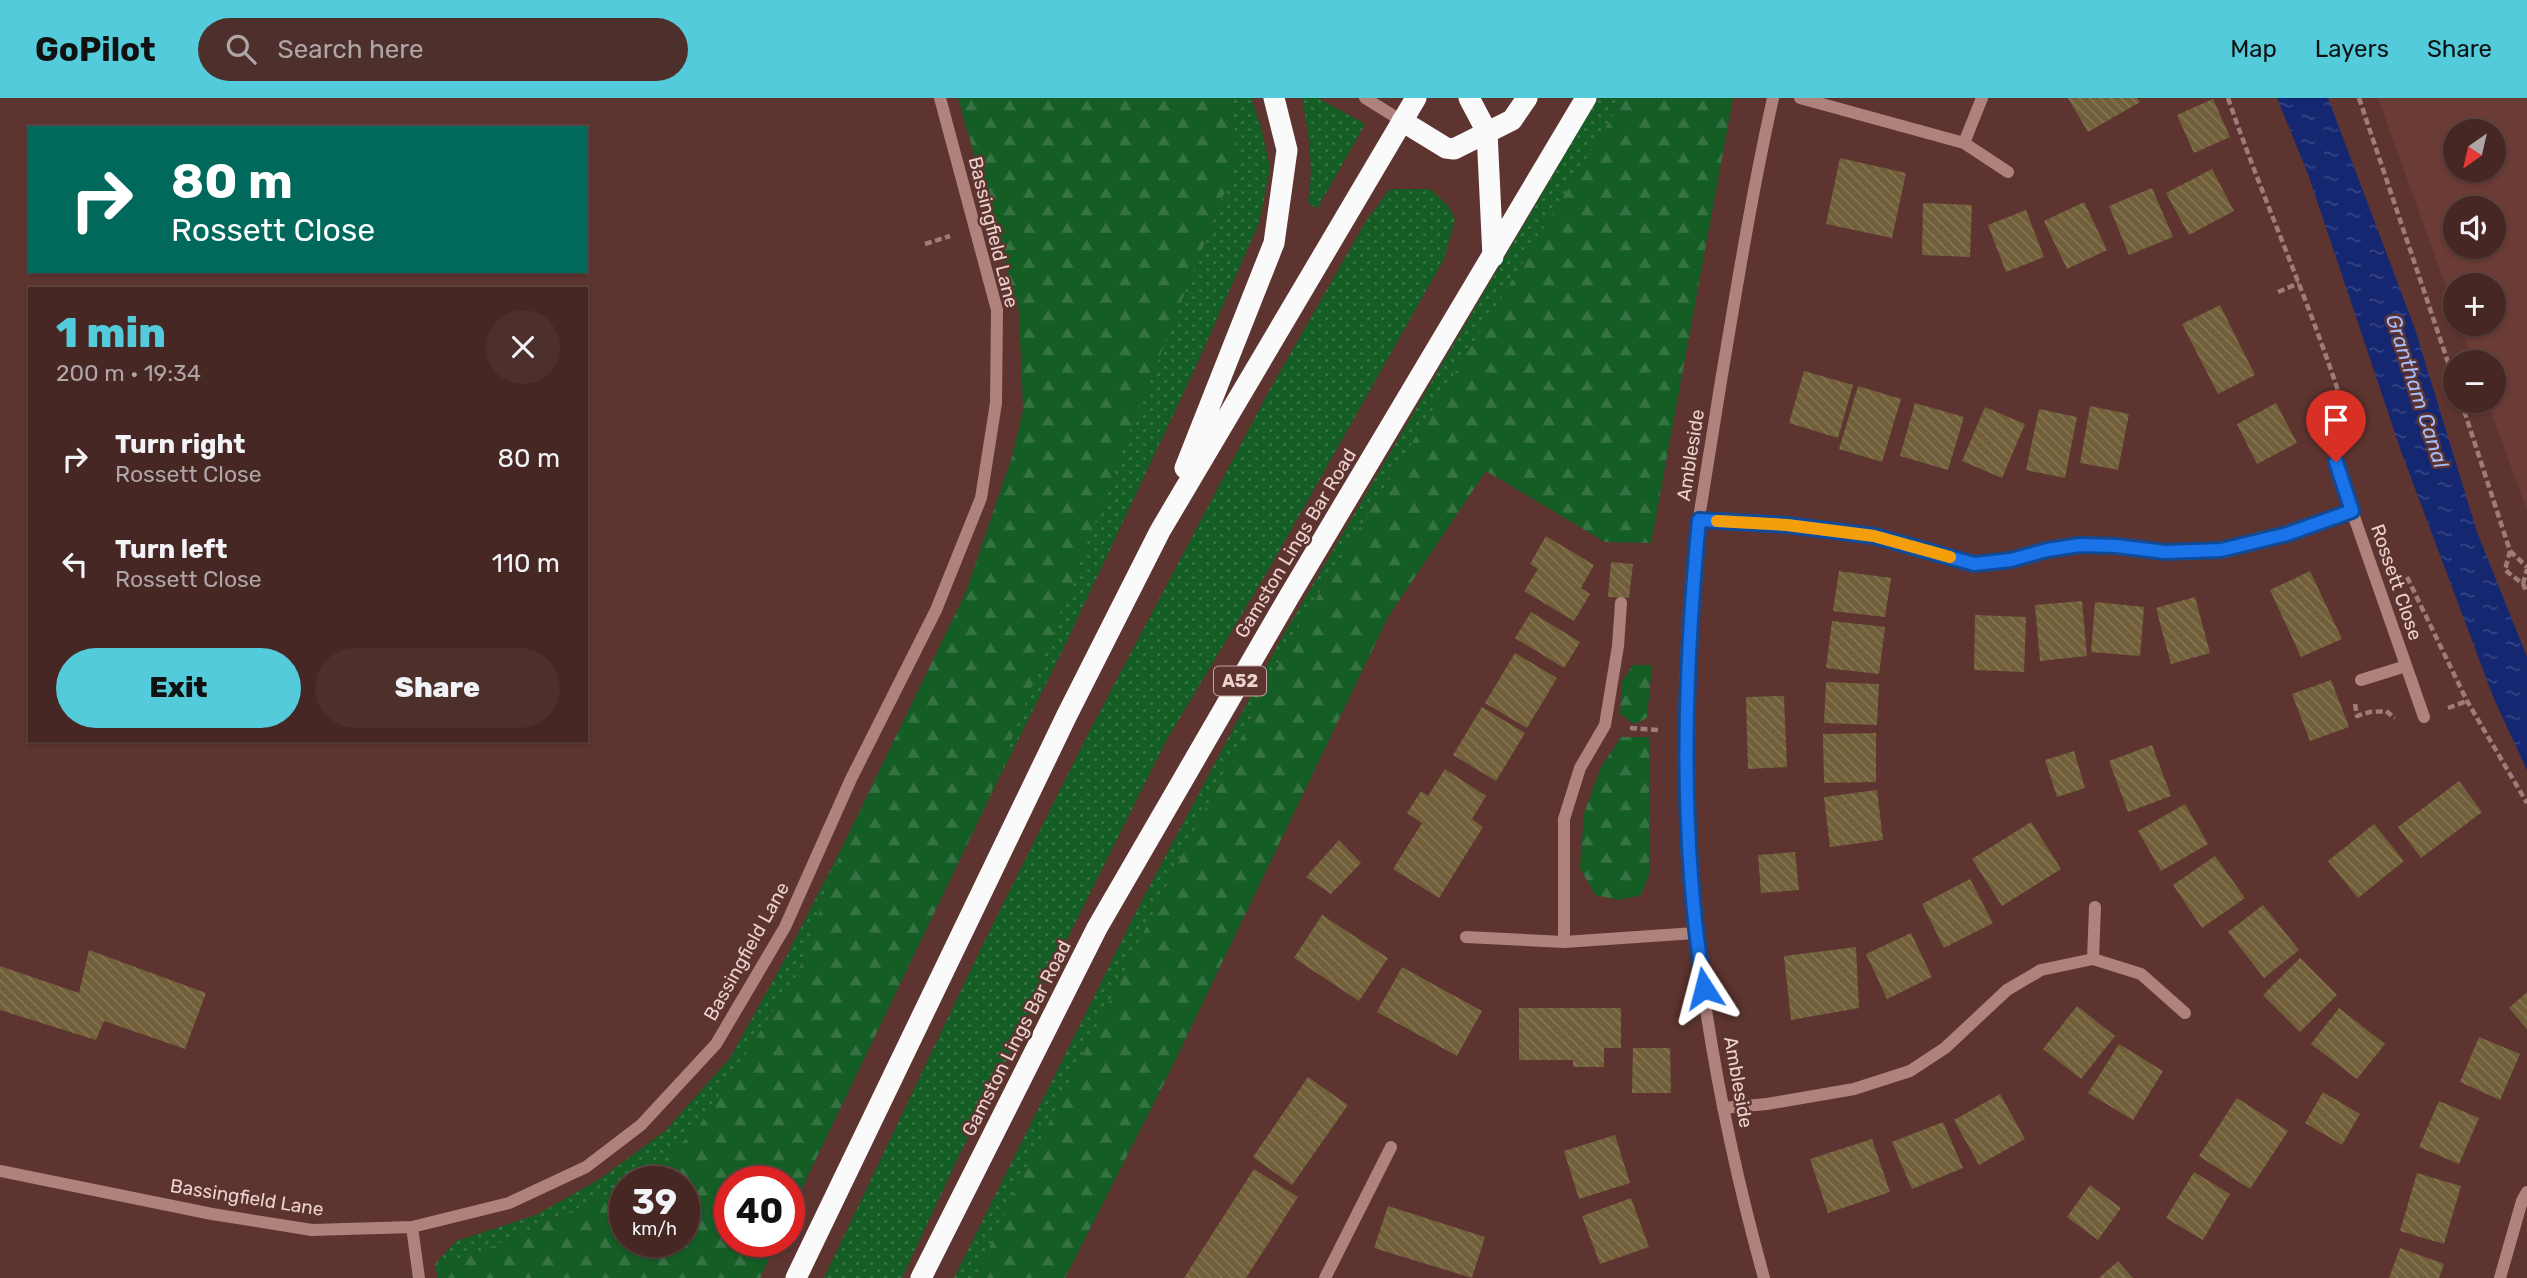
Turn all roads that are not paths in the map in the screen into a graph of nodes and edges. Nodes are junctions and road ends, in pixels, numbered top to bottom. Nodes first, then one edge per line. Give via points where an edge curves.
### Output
1 (940, 98) edge
2 (1274, 98) edge
3 (1365, 98) edge
4 (1416, 98) edge
5 (1469, 98) edge
6 (1527, 98) edge
7 (1586, 98) edge
8 (1773, 98) edge
9 (1800, 98) edge
10 (1982, 98) edge
11 (1402, 121) junction
12 (1487, 132) junction
13 (1964, 143) junction
14 (2008, 172) dead end
15 (1493, 257) junction
16 (2336, 462) dead end
17 (2352, 511) junction
18 (1699, 520) junction
19 (1160, 531) junction
20 (1621, 603) dead end
21 (2406, 666) junction
22 (2361, 680) dead end
23 (2424, 717) road end
24 (2095, 907) dead end
25 (1695, 933) junction
26 (1466, 937) dead end
27 (1564, 942) junction
28 (2093, 959) junction
29 (2185, 1013) dead end
30 (1723, 1108) junction
31 (1391, 1147) dead end
32 (0, 1171) edge
33 (2527, 1192) edge
34 (412, 1227) junction
35 (419, 1278) edge
36 (796, 1278) edge
37 (921, 1278) edge
38 (1325, 1278) edge
39 (1764, 1278) edge
40 (2500, 1278) edge

1 - 34 street, Bassingfield Lane via 997,310 996,390 981,498 936,610 851,779 785,927 716,1044 641,1125 586,1167 509,1203
2 - 19 highway via 1287,150 1274,243
3 - 11 street
4 - 11 highway
5 - 12 highway
6 - 12 highway via 1511,120
7 - 15 highway, Gamston Lings Bar Road / A52
8 - 18 street, Ambleside via 1752,195
9 - 13 street
10 - 13 street
11 - 12 highway via 1450,149
11 - 19 highway
12 - 15 highway
13 - 14 street
15 - 37 highway, Gamston Lings Bar Road / A52 via 1097,928
16 - 17 street, Rossett Close
17 - 18 street, Rossett Close via 2221,550 2165,552 2080,545 1974,564 1874,536
17 - 21 street, Rossett Close
18 - 25 street, Ambleside via 1685,733
19 - 36 highway
20 - 27 street via 1605,725 1580,768 1564,819
21 - 22 street, Rossett Close
21 - 23 street, Rossett Close
24 - 28 street
25 - 27 street
25 - 30 street, Ambleside
26 - 27 street
28 - 29 street via 2141,974
28 - 30 street via 2041,970 2007,990 1945,1048 1910,1071 1854,1089
30 - 39 street, Ambleside
31 - 38 street
32 - 34 street, Bassingfield Lane via 312,1230
33 - 40 street
34 - 35 street

